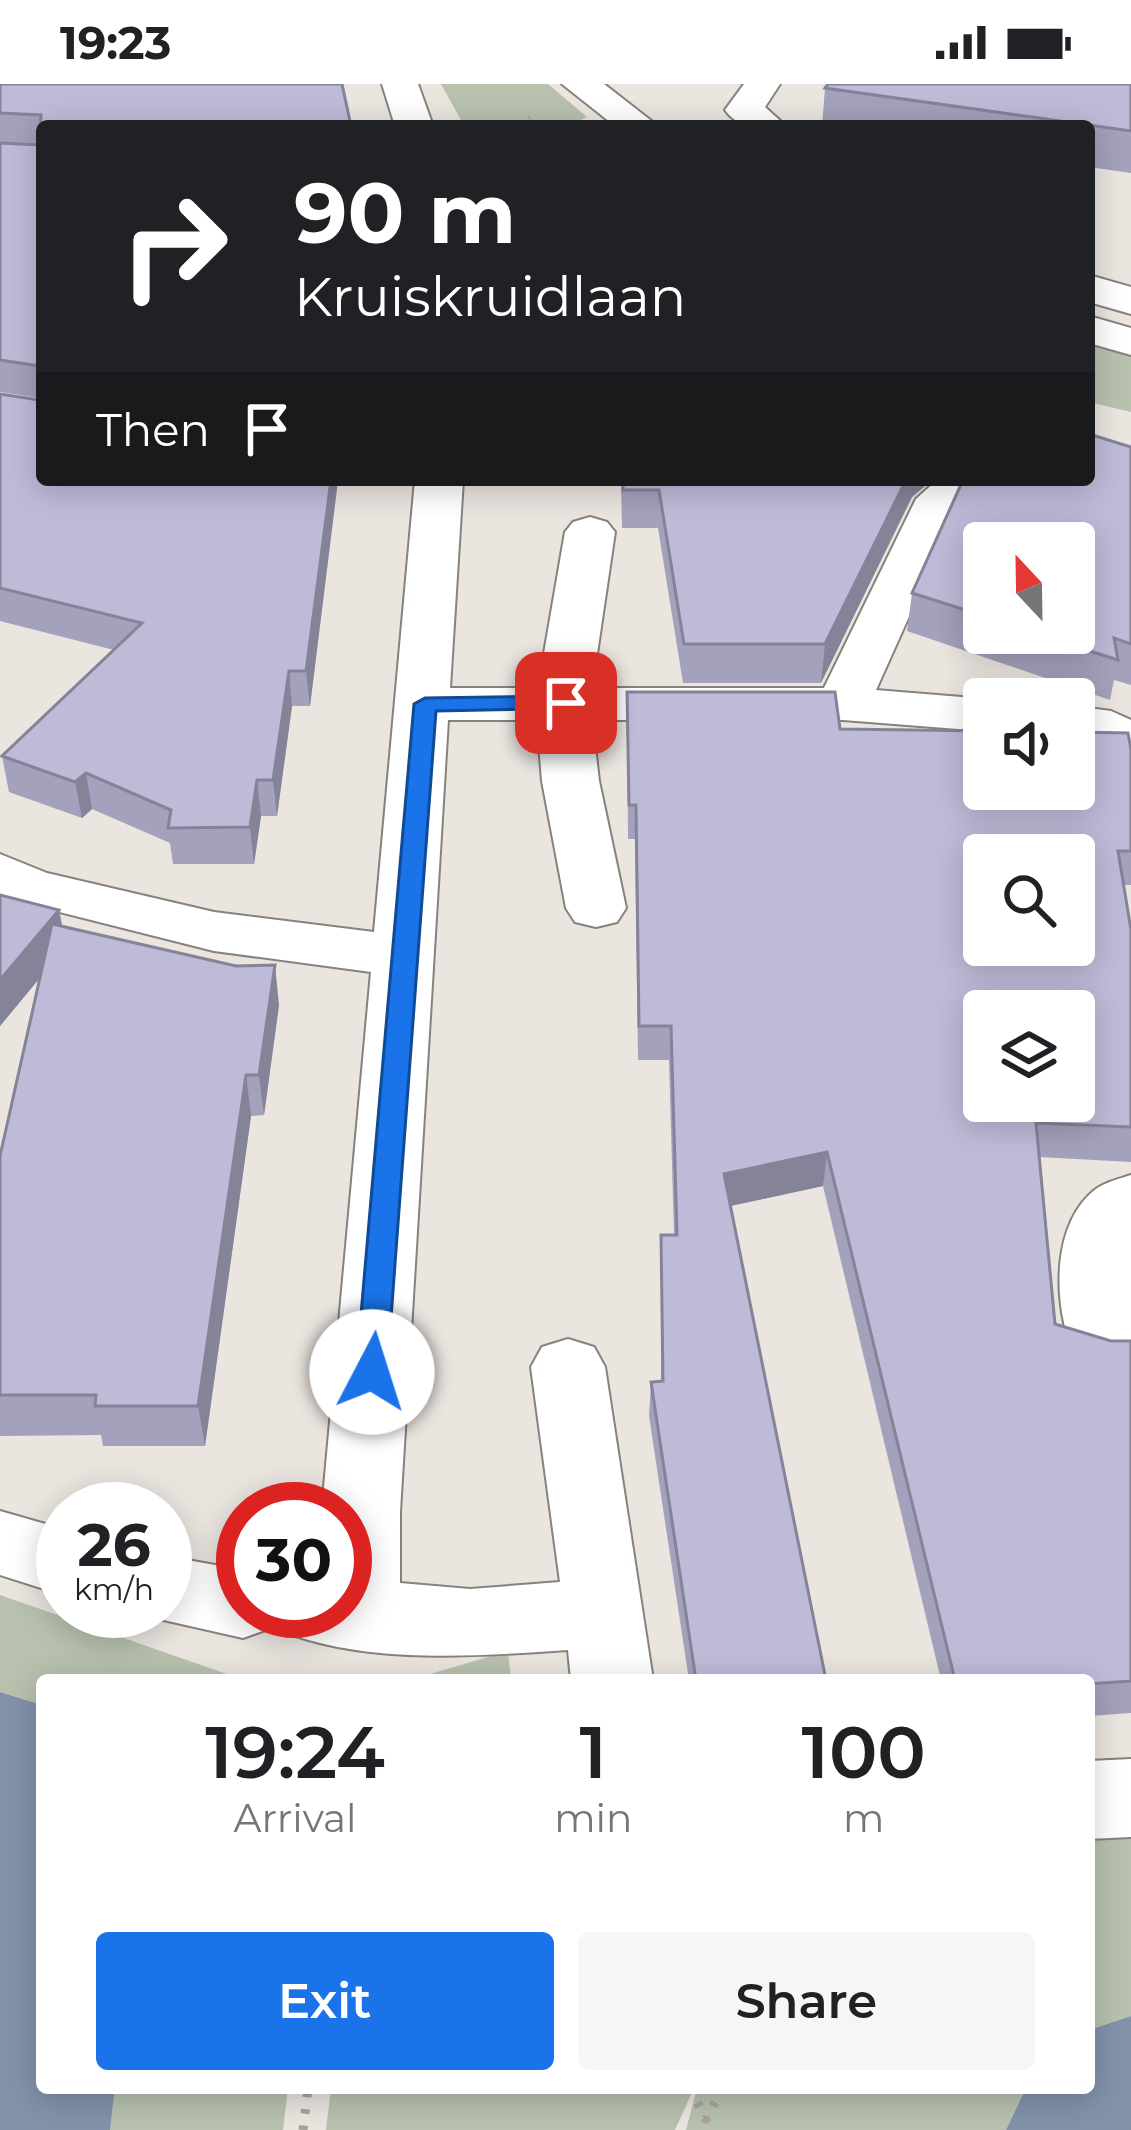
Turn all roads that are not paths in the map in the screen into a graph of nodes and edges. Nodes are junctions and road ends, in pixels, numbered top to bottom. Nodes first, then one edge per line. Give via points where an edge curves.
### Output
1 (400, 84) edge
2 (580, 84) edge
3 (762, 84) edge
4 (412, 120) edge
5 (627, 120) edge
6 (758, 120) edge
7 (1095, 296) edge
8 (1122, 330) edge
9 (439, 486) edge
10 (959, 486) edge
11 (590, 532) dead end
12 (566, 703) junction
13 (425, 704) junction
14 (843, 704) junction
15 (963, 713) edge
16 (1095, 724) edge
17 (1131, 741) edge
18 (0, 872) edge
19 (596, 908) dead end
20 (405, 953) junction
21 (1131, 1200) edge
22 (1104, 1343) edge
23 (568, 1367) dead end
24 (363, 1482) edge
25 (0, 1543) edge
26 (36, 1554) edge
27 (372, 1615) edge
28 (608, 1647) edge
29 (1131, 1798) edge
30 (1095, 1800) edge

1 - 4 street
2 - 5 street
3 - 6 street via 744,110
7 - 8 street
9 - 13 street
10 - 14 street via 933,509
11 - 12 street
12 - 13 street
12 - 14 street
12 - 19 street
13 - 20 street
14 - 15 street
16 - 17 street
18 - 20 street via 27,887 285,948
20 - 24 street
21 - 22 street via 1104,1218 1095,1243
23 - 28 street
25 - 26 street
27 - 28 street
29 - 30 street

